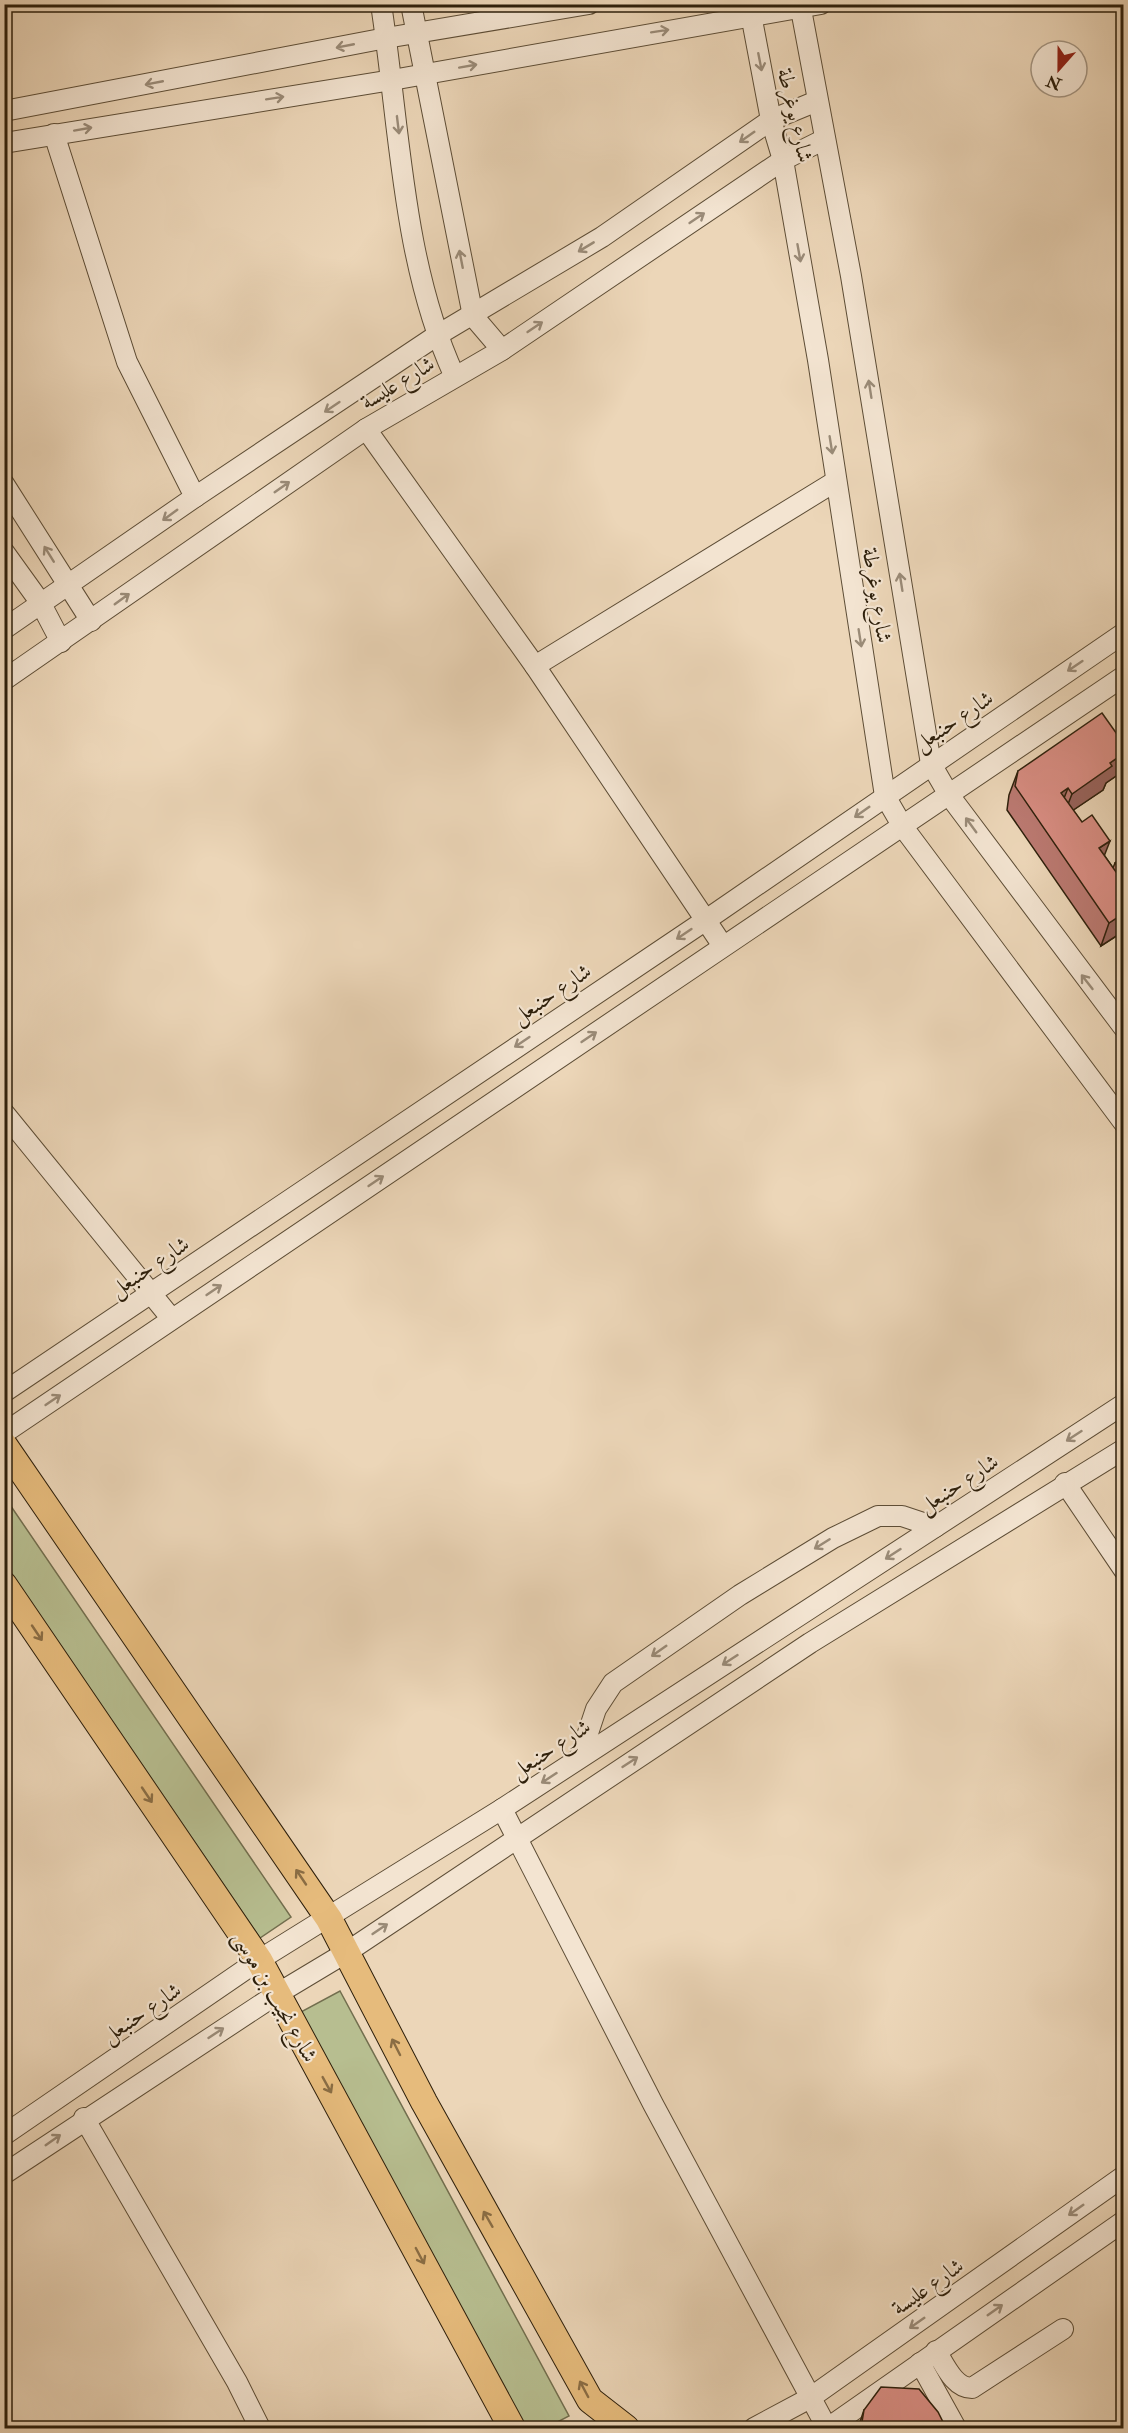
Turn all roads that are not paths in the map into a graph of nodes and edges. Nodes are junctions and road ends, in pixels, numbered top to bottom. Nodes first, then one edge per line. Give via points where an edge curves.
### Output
1 (381, 4) edge
2 (411, 4) edge
3 (589, 4) edge
4 (821, 4) edge
5 (801, 6) edge
6 (750, 10) edge
7 (416, 33) junction
8 (386, 38) junction
9 (424, 74) junction
10 (392, 80) junction
11 (817, 101) junction
12 (4, 111) edge
13 (771, 120) junction
14 (54, 134) junction
15 (824, 140) junction
16 (4, 143) edge
17 (783, 160) junction
18 (473, 316) junction
19 (436, 336) junction
20 (502, 350) junction
21 (454, 375) junction
22 (366, 429) junction
23 (836, 481) junction
24 (4, 484) edge
25 (195, 497) junction
26 (4, 552) edge
27 (68, 584) junction
28 (40, 602) junction
29 (91, 621) junction
30 (4, 629) edge
31 (1124, 633) edge
32 (61, 642) junction
33 (534, 666) junction
34 (1124, 676) edge
35 (4, 680) edge
36 (931, 764) junction
37 (950, 795) junction
38 (885, 796) junction
39 (903, 827) junction
40 (706, 920) junction
41 (723, 946) junction
42 (1124, 1028) edge
43 (4, 1113) edge
44 (1124, 1123) edge
45 (152, 1293) junction
46 (171, 1318) junction
47 (4, 1392) edge
48 (1124, 1404) edge
49 (4, 1433) edge
50 (4, 1445) edge
51 (1124, 1449) edge
52 (1065, 1483) junction
53 (935, 1527) junction
54 (1124, 1570) edge
55 (4, 1585) edge
56 (580, 1757) junction
57 (502, 1809) junction
58 (516, 1837) junction
59 (329, 1919) junction
60 (347, 1952) junction
61 (259, 1960) junction
62 (277, 1994) junction
63 (84, 2118) junction
64 (4, 2135) edge
65 (4, 2174) edge
66 (1124, 2176) edge
67 (1124, 2221) edge
68 (1063, 2329) dead end
69 (936, 2351) junction
70 (920, 2363) junction
71 (810, 2398) junction
72 (260, 2428) edge
73 (512, 2428) edge
74 (626, 2428) edge
75 (754, 2428) edge
76 (827, 2428) edge
77 (956, 2428) edge

1 - 8 street
2 - 7 street
3 - 7 street
4 - 5 street
5 - 6 street
5 - 11 street, شارع يوغرطة
9 -> 6 street
6 -> 13 street, شارع يوغرطة
7 - 8 street
7 - 9 street
8 - 10 street
8 -> 12 street
9 - 10 street
18 -> 9 street
14 -> 10 street
10 -> 19 street via 412,231
11 - 13 street, شارع عليسة
11 - 15 street, شارع يوغرطة
13 - 17 street, شارع يوغرطة
13 -> 18 street, شارع عليسة via 602,237
14 - 16 street
14 - 25 street via 127,362
15 - 17 street, شارع عليسة
36 -> 15 street, شارع يوغرطة via 851,276
20 -> 17 street, شارع عليسة
17 -> 23 street, شارع يوغرطة
18 - 19 street, شارع عليسة
18 - 20 street
19 - 21 street
19 -> 25 street, شارع عليسة
20 - 21 street, شارع عليسة
21 - 22 street, شارع عليسة
29 -> 22 street, شارع عليسة
22 - 33 street
23 - 33 street
23 -> 38 street, شارع يوغرطة
27 -> 24 street
25 -> 27 street, شارع عليسة
26 - 28 street
27 - 28 street, شارع عليسة
27 - 29 street
28 - 30 street, شارع عليسة
28 - 32 street
29 - 32 street, شارع عليسة
31 -> 36 street, شارع حنبعل
32 - 35 street, شارع عليسة
33 - 40 street
34 - 37 street
36 - 37 street, شارع يوغرطة
36 - 38 street, شارع حنبعل
37 - 39 street
42 -> 37 street, شارع يوغرطة
38 - 39 street, شارع يوغرطة
38 -> 40 street, شارع حنبعل
39 - 41 street
39 - 44 street, شارع يوغرطة
40 - 41 street
40 -> 45 street, شارع حنبعل
46 -> 41 street
43 - 45 street
45 - 46 street
45 - 47 street, شارع حنبعل
49 -> 46 street
48 -> 53 street, شارع حنبعل
59 -> 50 main road
51 - 52 street
52 - 54 street
58 -> 52 street via 810,1643
53 -> 56 street, شارع حنبعل
53 -> 56 street via 902,1516 878,1516 833,1538 740,1595 613,1683 596,1710
55 -> 61 main road, شارع نجيب بن موسى
56 -> 57 street, شارع حنبعل
57 - 58 street
57 - 59 street, شارع حنبعل
60 -> 58 street
58 - 71 street
59 - 60 main road
59 - 61 street, شارع حنبعل
60 - 62 street
74 -> 60 main road via 590,2400 468,2183
61 - 62 main road, شارع نجيب بن موسى
61 - 64 street, شارع حنبعل
63 -> 62 street
62 -> 73 main road, شارع نجيب بن موسى
65 -> 63 street
63 - 72 street
66 -> 71 street, شارع عليسة
69 -> 67 street
68 - 69 street via 972,2388 957,2383
69 - 70 street
70 - 76 street
70 - 77 street
71 - 75 street, شارع عليسة
71 - 76 street

